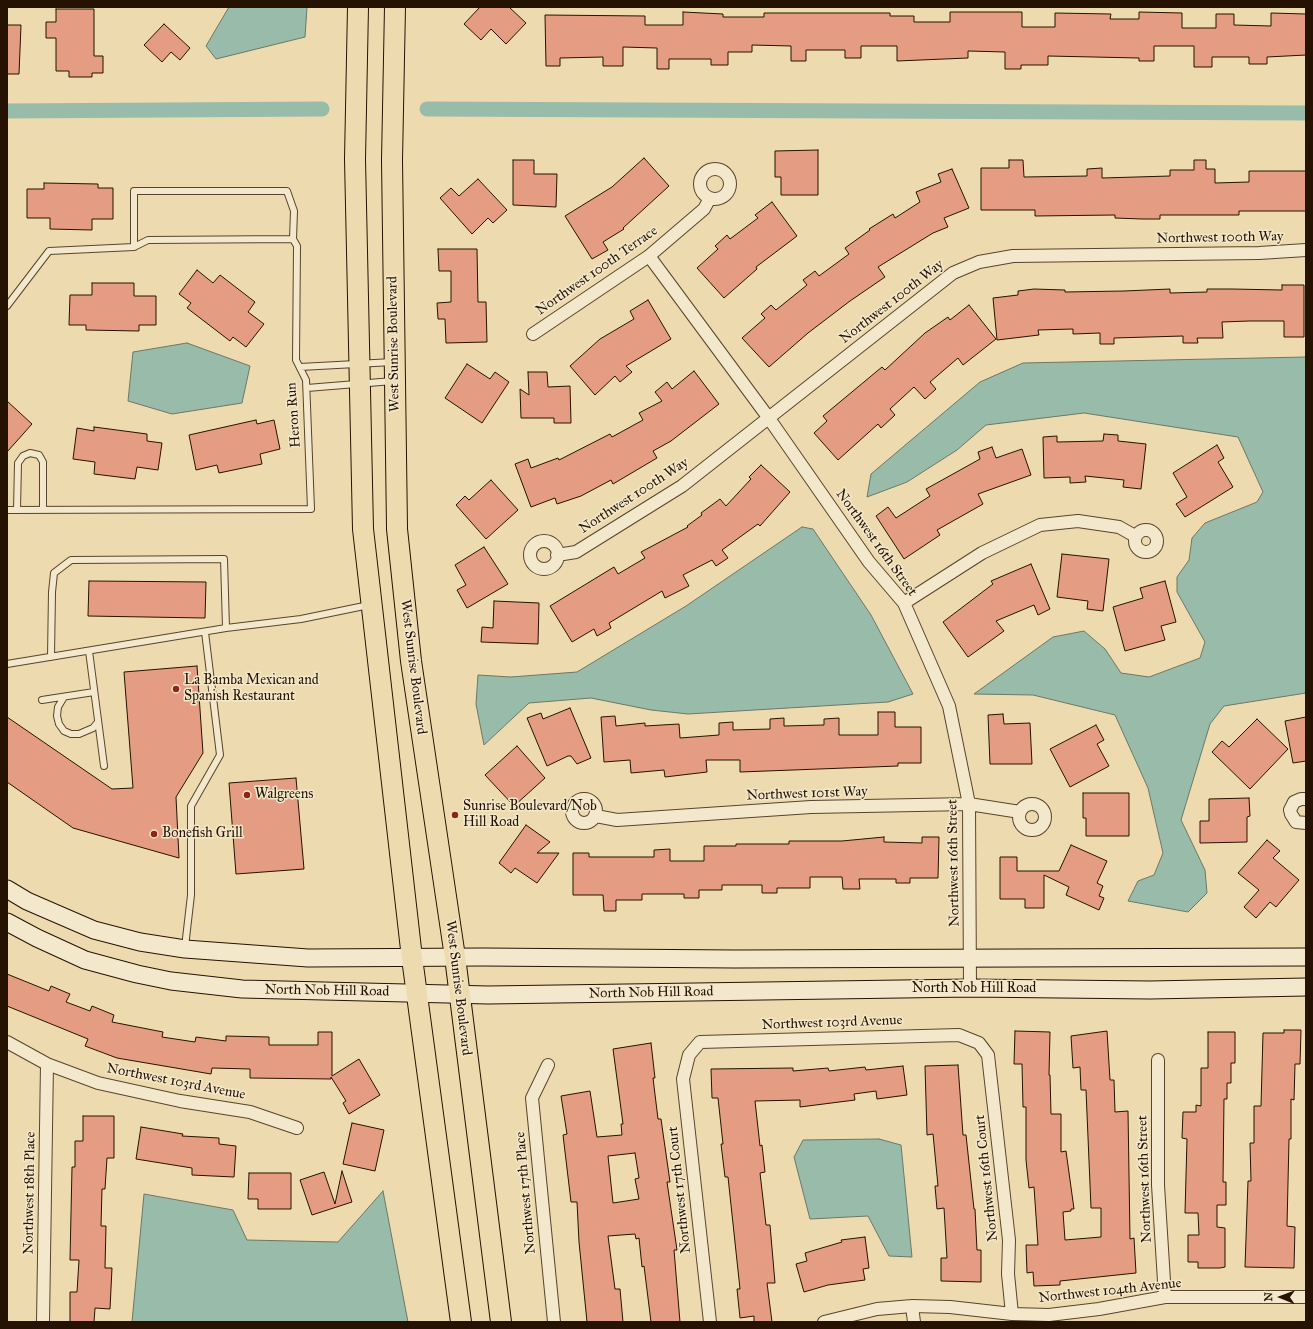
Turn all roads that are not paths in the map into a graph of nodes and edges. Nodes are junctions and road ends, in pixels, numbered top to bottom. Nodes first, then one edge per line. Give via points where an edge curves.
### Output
1 (358, 7) edge
2 (395, 7) edge
3 (710, 198) dead end
4 (294, 238) junction
5 (134, 247) junction
6 (1306, 250) edge
7 (649, 256) junction
8 (7, 306) edge
9 (533, 334) dead end
10 (300, 367) junction
11 (394, 372) junction
12 (360, 373) junction
13 (307, 388) junction
14 (768, 417) junction
15 (7, 510) edge
16 (17, 510) junction
17 (43, 510) junction
18 (1136, 536) dead end
19 (558, 555) dead end
20 (904, 603) junction
21 (372, 604) junction
22 (226, 628) junction
23 (205, 632) junction
24 (89, 651) junction
25 (51, 657) junction
26 (7, 664) edge
27 (94, 692) junction
28 (64, 698) junction
29 (42, 700) dead end
30 (98, 722) junction
31 (104, 766) dead end
32 (1306, 799) edge
33 (969, 804) junction
34 (1020, 812) dead end
35 (596, 816) dead end
36 (1306, 824) edge
37 (7, 889) edge
38 (7, 922) edge
39 (185, 949) junction
40 (454, 957) junction
41 (1306, 957) edge
42 (412, 958) junction
43 (970, 958) junction
44 (1306, 987) edge
45 (970, 988) junction
46 (417, 993) junction
47 (458, 994) junction
48 (7, 1042) edge
49 (979, 1043) joint
50 (689, 1055) joint
51 (1158, 1060) dead end
52 (47, 1064) junction
53 (548, 1064) dead end
54 (297, 1128) dead end
55 (1165, 1297) junction
56 (1306, 1297) edge
57 (912, 1306) junction
58 (1012, 1314) junction
59 (43, 1322) edge
60 (461, 1322) edge
61 (501, 1322) edge
62 (554, 1322) edge
63 (710, 1322) edge
64 (824, 1322) edge
65 (914, 1322) edge

1 - 12 highway via 355,159
2 - 11 highway, West Sunrise Boulevard via 392,160
3 - 7 street, Northwest 100th Terrace via 704,209
4 - 5 lane via 148,240
4 - 5 lane, Heron Run via 294,211 287,190 134,191
4 - 10 lane, Heron Run via 298,246 296,360
5 - 8 lane via 49,251
6 - 14 street, Northwest 100th Way via 1259,253 1013,256 979,262 953,273
7 - 9 street, Northwest 100th Terrace
7 - 14 street, Northwest 16th Street
10 - 12 lane
10 - 13 lane, Heron Run
11 - 12 lane
11 - 12 lane
11 - 40 highway, West Sunrise Boulevard via 398,544 411,661
12 - 13 lane
12 - 21 highway via 363,529
13 - 17 lane, Heron Run via 311,509
14 - 19 street, Northwest 100th Way via 682,486 576,552
14 - 20 street, Northwest 16th Street via 869,562
15 - 16 lane, Heron Run
16 - 17 lane, Heron Run
16 - 17 lane via 18,463 23,456 30,453 39,455 44,462
18 - 20 street via 1119,527 1078,521 1040,525 982,553
20 - 33 street, Northwest 16th Street via 949,706
21 - 22 lane via 301,619
21 - 42 highway
22 - 23 lane
22 - 25 lane via 224,559 71,560 54,573
23 - 24 lane
23 - 39 lane via 220,755 191,806 192,895
24 - 25 lane
24 - 27 lane
25 - 26 lane
27 - 28 lane
27 - 30 lane
28 - 29 lane
28 - 30 lane via 58,707 57,716 64,731 79,734 93,728
30 - 31 lane
32 - 36 street via 1294,802 1290,810 1296,822
33 - 34 street, Northwest 101st Way
33 - 35 street, Northwest 101st Way via 811,807 617,820
33 - 43 street, Northwest 16th Street
37 - 39 main road via 27,901 94,930 140,942
38 - 46 main road, North Nob Hill Road via 85,960 171,981 242,989
39 - 42 main road via 308,958
40 - 42 main road
40 - 43 main road via 735,960
40 - 47 highway, West Sunrise Boulevard
41 - 43 main road
42 - 46 highway
43 - 45 street, Northwest 16th Street
44 - 45 main road, North Nob Hill Road via 1150,990
45 - 47 main road, North Nob Hill Road
46 - 47 main road, North Nob Hill Road
46 - 60 highway
47 - 61 highway, West Sunrise Boulevard
48 - 52 street, Northwest 103rd Avenue
49 - 50 street, Northwest 103rd Avenue via 959,1035 700,1042
49 - 58 street, Northwest 16th Court via 988,1056 1009,1240 1008,1274
50 - 63 street, Northwest 17th Court via 683,1078
51 - 55 street, Northwest 16th Street via 1158,1185
52 - 54 street, Northwest 103rd Avenue via 98,1083 180,1101 250,1112
52 - 59 street, Northwest 18th Place
53 - 62 street, Northwest 17th Place via 532,1098
55 - 56 street, Northwest 104th Avenue
55 - 58 street, Northwest 104th Avenue via 1056,1314
57 - 58 street, Northwest 104th Avenue via 950,1307
57 - 64 street, Northwest 104th Avenue via 877,1309
57 - 65 street

